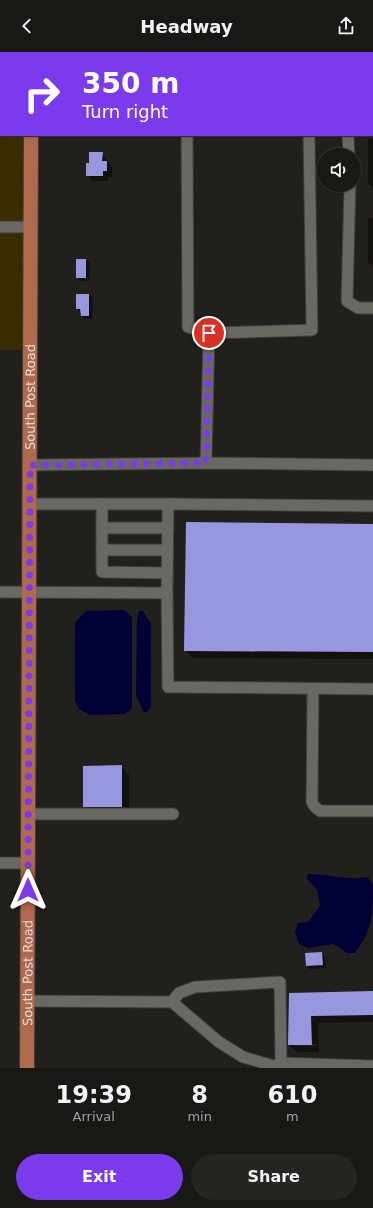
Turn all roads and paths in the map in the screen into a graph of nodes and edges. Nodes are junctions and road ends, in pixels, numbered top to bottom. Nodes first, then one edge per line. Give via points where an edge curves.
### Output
1 (31, 136) edge
2 (187, 136) edge
3 (309, 136) edge
4 (348, 136) edge
5 (349, 148) edge
6 (350, 192) edge
7 (0, 227) edge
8 (31, 227) junction
9 (373, 308) edge
10 (209, 333) junction
11 (206, 463) junction
12 (373, 464) edge
13 (30, 465) junction
14 (30, 504) junction
15 (102, 504) junction
16 (168, 504) junction
17 (373, 506) edge
18 (102, 528) junction
19 (168, 528) junction
20 (102, 550) junction
21 (168, 550) junction
22 (167, 573) junction
23 (0, 592) edge
24 (30, 592) junction
25 (167, 593) junction
26 (314, 689) junction
27 (373, 689) edge
28 (373, 811) edge
29 (28, 814) junction
30 (173, 814) dead end
31 (0, 863) edge
32 (28, 863) junction
33 (27, 1001) junction
34 (172, 1002) junction
35 (281, 1062) junction
36 (373, 1066) edge
37 (27, 1068) edge

1 - 8 main road, South Post Road
2 - 10 street via 188,327
3 - 10 street via 312,330
4 - 5 street
6 - 9 street via 347,301 358,308
7 - 8 street
8 - 13 main road, South Post Road
10 - 11 street
11 - 12 street
11 - 13 street
13 - 14 main road, South Post Road
14 - 15 street
14 - 24 main road, South Post Road
15 - 16 street
15 - 18 street
16 - 17 street
16 - 19 street
18 - 19 street
18 - 20 street
19 - 21 street
20 - 21 street
20 - 22 street via 102,572
21 - 22 street
22 - 25 street
23 - 24 street
24 - 25 street
24 - 29 main road, South Post Road
25 - 26 street via 168,687
26 - 27 street
26 - 28 street via 312,802 320,811
29 - 30 street
29 - 32 main road, South Post Road
31 - 32 street
32 - 33 main road, South Post Road
33 - 34 street
33 - 37 main road, South Post Road
34 - 35 street via 219,1042 243,1057 274,1066
34 - 35 street via 179,993 195,987 280,982
35 - 36 street

